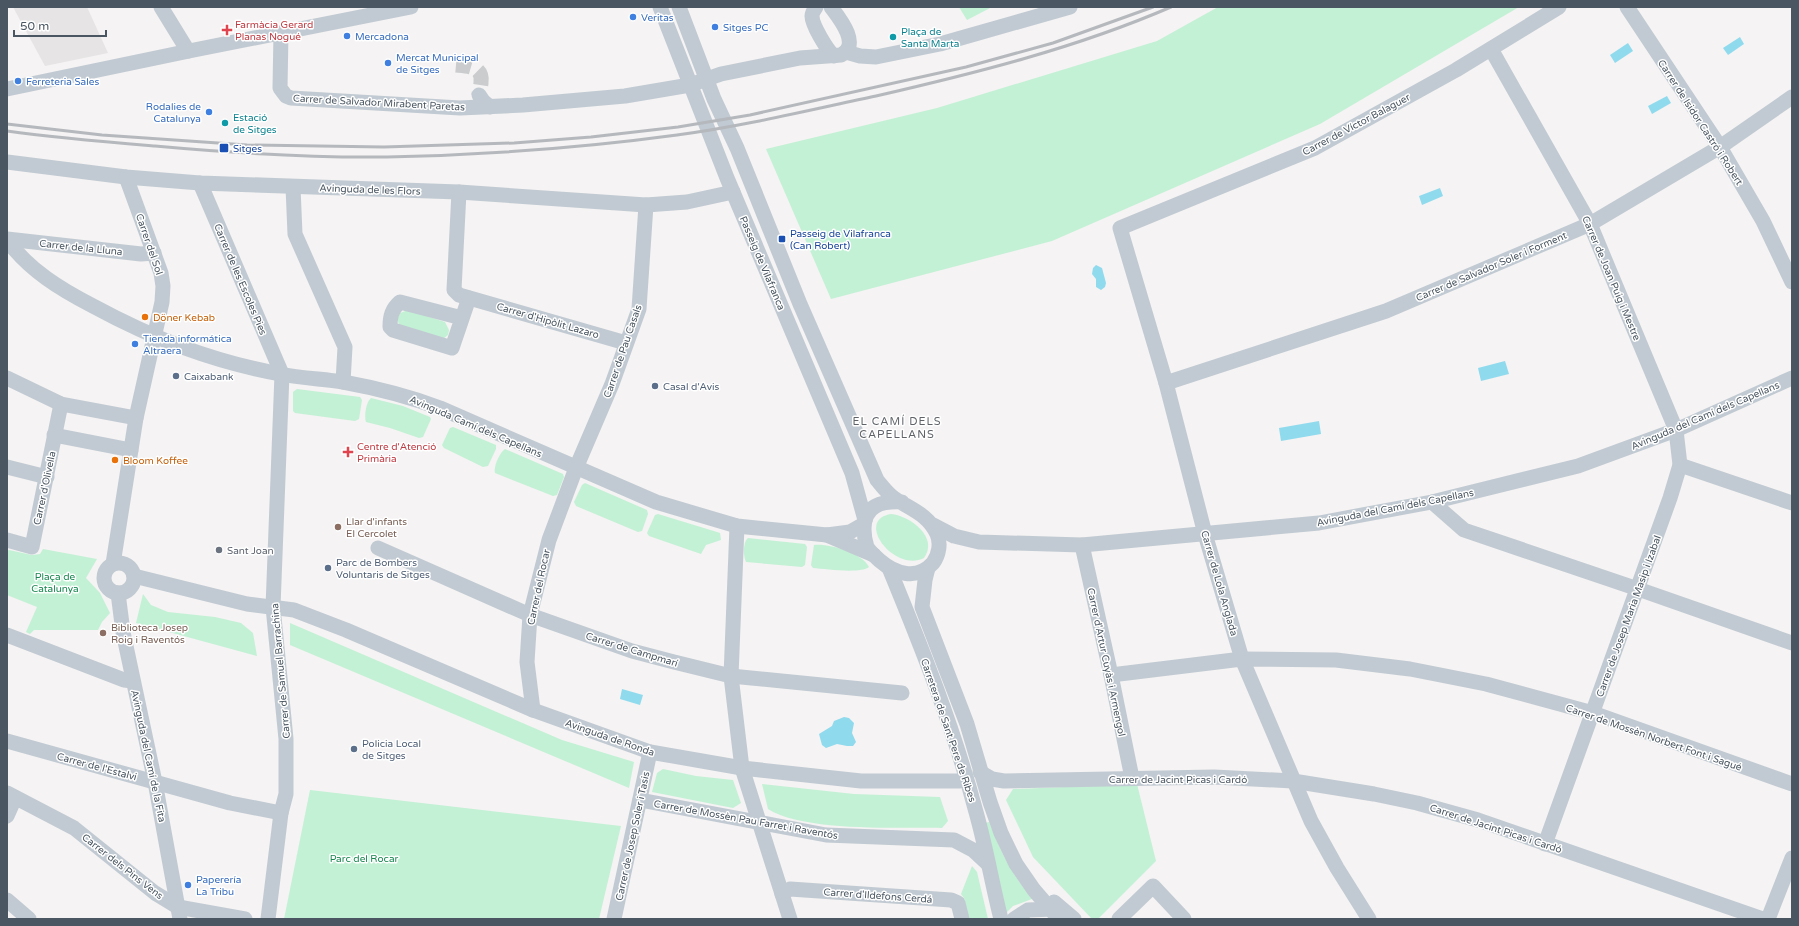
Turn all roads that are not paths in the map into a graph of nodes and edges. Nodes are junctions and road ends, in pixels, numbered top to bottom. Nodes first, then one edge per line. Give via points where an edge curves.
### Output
1 (162, 7) edge
2 (342, 7) edge
3 (411, 7) edge
4 (660, 7) edge
5 (679, 7) edge
6 (816, 7) edge
7 (831, 7) edge
8 (1070, 7) edge
9 (1559, 7) edge
10 (1627, 7) edge
11 (353, 18) junction
12 (816, 28) junction
13 (281, 33) junction
14 (1491, 49) junction
15 (188, 51) junction
16 (840, 54) junction
17 (800, 58) junction
18 (706, 79) junction
19 (690, 85) junction
20 (7, 89) edge
21 (479, 95) dead end
22 (1792, 97) edge
23 (490, 107) junction
24 (1720, 147) junction
25 (7, 162) edge
26 (126, 177) junction
27 (200, 183) junction
28 (293, 187) junction
29 (459, 192) junction
30 (733, 192) junction
31 (646, 205) junction
32 (1590, 224) junction
33 (1120, 228) joint
34 (7, 239) edge
35 (154, 253) junction
36 (1792, 282) edge
37 (469, 298) junction
38 (462, 318) junction
39 (155, 336) junction
40 (626, 343) junction
41 (282, 374) junction
42 (7, 378) edge
43 (1792, 378) edge
44 (343, 382) junction
45 (1166, 383) junction
46 (61, 404) junction
47 (136, 418) junction
48 (1676, 430) junction
49 (54, 436) junction
50 (131, 450) junction
51 (1680, 465) junction
52 (7, 467) edge
53 (576, 468) junction
54 (47, 476) junction
55 (902, 502) junction
56 (1432, 502) junction
57 (1792, 503) edge
58 (865, 522) junction
59 (933, 525) junction
60 (737, 526) junction
61 (1205, 534) junction
62 (827, 535) junction
63 (7, 540) edge
64 (979, 542) junction
65 (1082, 545) junction
66 (378, 548) dead end
67 (874, 555) junction
68 (937, 555) junction
69 (113, 564) junction
70 (889, 568) junction
71 (928, 568) junction
72 (134, 576) junction
73 (1638, 589) junction
74 (118, 593) junction
75 (273, 607) junction
76 (530, 615) junction
77 (7, 635) edge
78 (1792, 643) edge
79 (1242, 659) junction
80 (1111, 675) junction
81 (731, 676) junction
82 (133, 681) junction
83 (902, 693) dead end
84 (533, 710) junction
85 (1593, 713) junction
86 (7, 741) edge
87 (650, 752) junction
88 (742, 768) junction
89 (980, 772) junction
90 (1132, 778) junction
91 (966, 779) junction
92 (1004, 781) junction
93 (1293, 781) junction
94 (155, 782) junction
95 (1792, 784) edge
96 (11, 795) edge
97 (640, 800) junction
98 (990, 802) junction
99 (280, 813) junction
100 (7, 816) edge
101 (761, 822) junction
102 (1545, 844) junction
103 (1792, 858) edge
104 (988, 864) junction
105 (782, 894) junction
106 (7, 900) edge
107 (179, 913) edge
108 (1062, 914) edge
109 (29, 919) edge
110 (245, 919) edge
111 (268, 919) edge
112 (614, 919) edge
113 (790, 919) edge
114 (962, 919) edge
115 (1001, 919) edge
116 (1014, 919) edge
117 (1119, 919) edge
118 (1184, 919) edge
119 (1369, 919) edge
120 (1763, 919) edge
121 (1768, 919) edge

1 - 15 street
2 - 11 street
3 - 11 street
4 - 19 street, Passeig de Vilafranca
5 - 18 street, Passeig de Vilafranca
6 - 12 street via 812,16
7 - 16 street via 850,38 850,45
8 - 16 street, Carrer de Salvador Mirabent Paretas via 926,47 876,57
9 - 14 street, Carrer de Víctor Balaguer
10 - 24 street, Carrer de Isidor Castró i Robert
11 - 13 street
12 - 16 street via 828,50
12 - 17 street via 813,47
13 - 15 street
13 - 23 street, Carrer de Salvador Mirabent Paretas via 279,82 283,93 291,98 460,108
14 - 32 street, Carrer de Joan Puig i Mestre
14 - 33 street, Carrer de Víctor Balaguer via 1315,148
15 - 20 street
16 - 17 street, Carrer de Salvador Mirabent Paretas
17 - 18 street, Carrer de Salvador Mirabent Paretas
18 - 19 street, Carrer de Salvador Mirabent Paretas
18 - 55 street, Passeig de Vilafranca via 738,148 800,304 877,480 893,497
19 - 23 street, Carrer de Salvador Mirabent Paretas via 624,96
19 - 30 street, Passeig de Vilafranca
21 - 23 street
22 - 24 street, Carrer de Salvador Soler i Forment
24 - 32 street, Carrer de Salvador Soler i Forment
24 - 36 street, Carrer de Isidor Castró i Robert via 1763,221
25 - 26 street, Avinguda de les Flors
26 - 27 street, Avinguda de les Flors
26 - 35 street, Carrer del Sol
27 - 28 street, Avinguda de les Flors
27 - 41 street, Carrer de les Escoles Pies
28 - 29 street, Avinguda de les Flors
28 - 44 street via 295,234 345,347
29 - 31 street, Avinguda de les Flors
29 - 37 street, Carrer d'Hipòlit Lazaro via 454,290 459,295
30 - 31 street, Avinguda de les Flors via 687,202
30 - 58 street, Passeig de Vilafranca via 852,473
31 - 40 street, Carrer de Pau Casals via 639,309
32 - 45 street, Carrer de Salvador Soler i Forment via 1386,311
32 - 48 street, Carrer de Joan Puig i Mestre
33 - 45 street, Carrer de Lola Anglada
34 - 35 street, Carrer de la Lluna via 141,254
34 - 39 street, Avinguda Camí dels Capellans via 16,253 34,270 59,287 119,321
35 - 39 street, Carrer del Sol via 163,286
37 - 38 street
37 - 40 street, Carrer d'Hipòlit Lazaro
38 - 38 street via 400,302 394,307 390,327 452,348
39 - 41 street, Avinguda Camí dels Capellans via 211,358
39 - 47 street
40 - 53 street, Carrer de Pau Casals via 612,384
41 - 44 street, Avinguda Camí dels Capellans
41 - 75 street, Carrer de Samuel Barrachina
42 - 46 street
43 - 48 street, Avinguda del Camí dels Capellans
44 - 53 street, Avinguda Camí dels Capellans via 413,398
45 - 61 street, Carrer de Lola Anglada
46 - 47 street
46 - 49 street, Carrer d'Olivella
47 - 50 street
48 - 51 street, Carrer de Josep Maria Masip i Izabal
48 - 56 street, Avinguda del Camí dels Capellans via 1578,466
49 - 50 street
49 - 54 street, Carrer d'Olivella
50 - 69 street
51 - 57 street
51 - 73 street, Carrer de Josep Maria Masip i Izabal
52 - 54 street
53 - 60 street, Avinguda Camí dels Capellans via 656,502
53 - 76 street, Carrer del Rocar via 549,540
54 - 63 street, Carrer d'Olivella via 32,547
55 - 58 street via 882,502 871,508
55 - 59 street via 923,515
56 - 61 street, Avinguda del Camí dels Capellans via 1319,523
56 - 73 street via 1464,530
58 - 62 street, Avinguda Camí dels Capellans via 850,532
58 - 67 street via 864,536
59 - 64 street, Avinguda del Camí dels Capellans via 954,536
59 - 68 street via 938,537
60 - 62 street, Avinguda Camí dels Capellans
60 - 81 street
61 - 65 street, Avinguda del Camí dels Capellans
61 - 79 street, Carrer de Lola Anglada
62 - 67 street, Avinguda Camí dels Capellans
64 - 65 street, Avinguda del Camí dels Capellans
64 - 68 street, Avinguda del Camí dels Capellans via 954,546
65 - 80 street, Carrer d'Artur Cuyàs i Armengol
66 - 76 street, Carrer de Campmarí
67 - 70 street
68 - 71 street
69 - 72 street via 129,566
69 - 74 street via 108,567 103,577 107,588
70 - 71 street via 911,574
70 - 91 street, Carretera de Sant Pere de Ribes via 917,636
71 - 89 street, Carretera de Sant Pere de Ribes via 922,607 967,724
72 - 74 street via 131,586
72 - 75 street, Avinguda de Ronda via 247,604
73 - 78 street
73 - 85 street, Carrer de Josep Maria Masip i Izabal
74 - 82 street, Avinguda del Camí de la Fita
75 - 84 street, Avinguda de Ronda via 294,610 346,630
75 - 99 street, Carrer de Samuel Barrachina via 286,739 286,794
76 - 81 street, Carrer de Campmarí via 632,651
76 - 84 street, Carrer del Rocar via 527,662
77 - 82 street via 124,680
79 - 80 street, Carrer de Mossèn Norbert Font i Sagué
79 - 85 street, Carrer de Mossèn Norbert Font i Sagué via 1336,660 1410,670 1486,684
79 - 93 street, Carrer de Lola Anglada
80 - 90 street, Carrer d'Artur Cuyàs i Armengol
81 - 83 street, Carrer de Campmarí
81 - 88 street
82 - 94 street, Avinguda del Camí de la Fita
84 - 87 street, Avinguda de Ronda
85 - 95 street, Carrer de Mossèn Norbert Font i Sagué
85 - 102 street, Carrer de Josep Maria Masip i Izabal
86 - 94 street, Carrer de l'Estalvi
87 - 88 street, Avinguda de Ronda
87 - 97 street, Carrer de Josep Soler i Tasis
88 - 91 street, Avinguda de Ronda via 861,781
88 - 101 street
89 - 92 street, Carrer de Jacint Picas i Cardó via 992,779
89 - 98 street, Carretera de Sant Pere de Ribes
90 - 92 street, Carrer de Jacint Picas i Cardó
90 - 93 street, Carrer de Jacint Picas i Cardó via 1214,777
91 - 104 street, Carretera de Sant Pere de Ribes
92 - 98 street via 997,784 992,791
93 - 102 street, Carrer de Jacint Picas i Cardó via 1417,803 1478,820
93 - 119 street, Carrer de Lola Anglada via 1311,821
94 - 99 street, Carrer de l'Estalvi via 230,803
94 - 107 street, Avinguda del Camí de la Fita
96 - 100 street
96 - 107 street, Carrer dels Pins Vens via 74,828
97 - 101 street, Carrer de Mossèn Pau Farret i Raventós
97 - 112 street, Carrer de Josep Soler i Tasis
98 - 108 street, Carretera de Sant Pere de Ribes via 1007,846 1025,878
99 - 111 street, Carrer de Samuel Barrachina
101 - 104 street, Carrer de Mossèn Pau Farret i Raventós via 826,835 954,840 973,850
101 - 105 street
102 - 120 street, Carrer de Jacint Picas i Cardó
103 - 121 street
104 - 115 street, Carretera de Sant Pere de Ribes
105 - 113 street
105 - 114 street, Carrer d'Ildefons Cerdá via 790,889 951,900 958,903
106 - 109 street
107 - 110 street, Carrer dels Pins Vens
108 - 116 street via 1028,910
117 - 118 street via 1153,886

